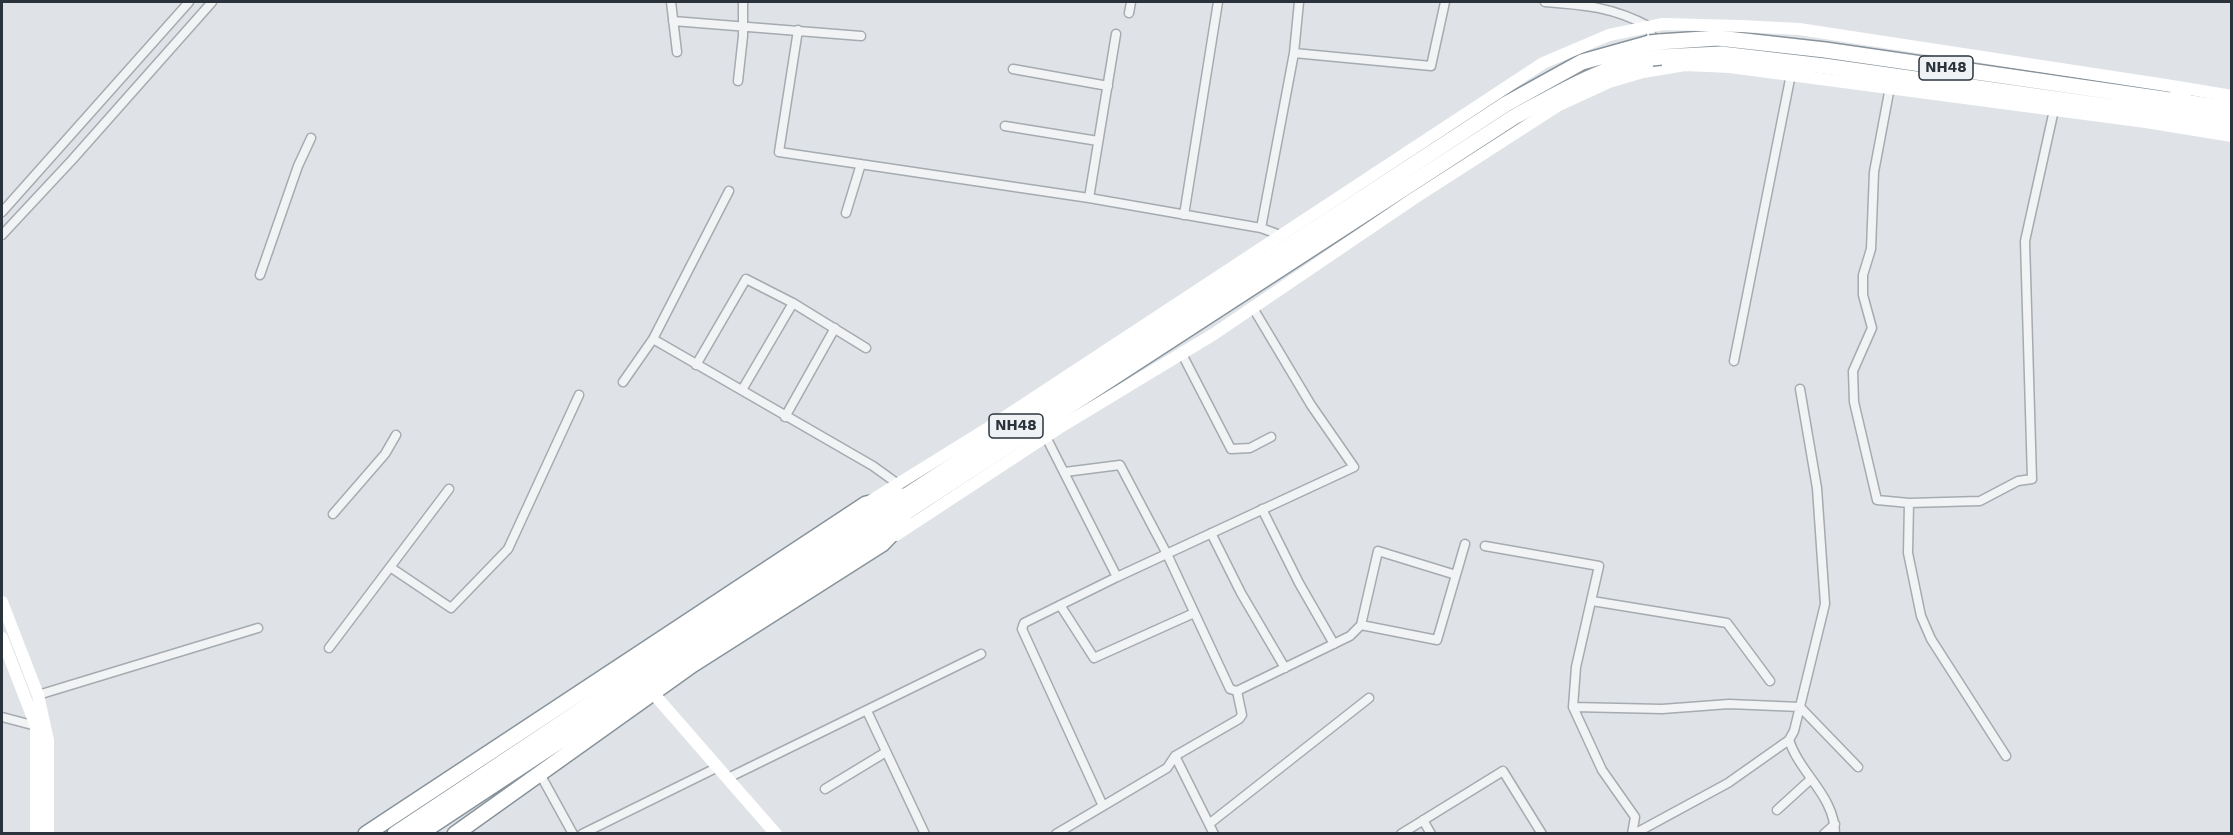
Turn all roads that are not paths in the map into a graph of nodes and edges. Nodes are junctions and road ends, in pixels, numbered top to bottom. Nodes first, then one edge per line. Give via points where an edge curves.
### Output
1 (189, 2) edge
2 (212, 2) edge
3 (671, 2) edge
4 (743, 2) edge
5 (1131, 2) edge
6 (1218, 2) edge
7 (1299, 2) edge
8 (1445, 2) edge
9 (1545, 2) edge
10 (1129, 13) dead end
11 (673, 21) junction
12 (742, 25) junction
13 (1650, 27) junction
14 (798, 30) junction
15 (1116, 34) dead end
16 (861, 36) dead end
17 (677, 52) dead end
18 (1294, 53) junction
19 (1656, 54) junction
20 (1013, 69) dead end
21 (1791, 74) junction
22 (738, 81) dead end
23 (1108, 86) junction
24 (2172, 86) junction
25 (1890, 87) junction
26 (2232, 96) edge
27 (2190, 103) junction
28 (2232, 109) edge
29 (2054, 110) junction
30 (2232, 124) edge
31 (1005, 126) dead end
32 (2232, 136) edge
33 (311, 138) dead end
34 (1098, 141) junction
35 (861, 164) junction
36 (729, 191) dead end
37 (1089, 198) junction
38 (2, 212) edge
39 (846, 213) dead end
40 (1184, 215) junction
41 (1261, 228) junction
42 (2, 235) edge
43 (1280, 235) junction
44 (260, 275) dead end
45 (793, 303) junction
46 (1253, 308) junction
47 (835, 328) junction
48 (653, 339) junction
49 (866, 348) dead end
50 (1158, 349) junction
51 (1182, 354) junction
52 (1734, 361) dead end
53 (1166, 363) junction
54 (696, 365) junction
55 (623, 382) dead end
56 (1800, 389) dead end
57 (742, 390) junction
58 (579, 395) dead end
59 (784, 417) junction
60 (396, 435) dead end
61 (1046, 437) junction
62 (1271, 437) dead end
63 (1065, 472) junction
64 (898, 484) junction
65 (449, 489) dead end
66 (919, 497) junction
67 (1909, 503) junction
68 (866, 504) junction
69 (1262, 509) junction
70 (333, 514) dead end
71 (1211, 533) junction
72 (882, 544) junction
73 (1465, 544) dead end
74 (1485, 546) dead end
75 (1167, 554) junction
76 (390, 567) junction
77 (1456, 574) junction
78 (1117, 577) junction
79 (2, 602) edge
80 (1592, 602) junction
81 (1060, 605) junction
82 (1194, 613) junction
83 (1361, 625) junction
84 (258, 628) dead end
85 (1334, 644) junction
86 (3, 647) edge
87 (329, 648) dead end
88 (981, 654) dead end
89 (1285, 668) junction
90 (1770, 681) dead end
91 (1237, 691) junction
92 (653, 693) junction
93 (38, 695) junction
94 (1369, 698) dead end
95 (1573, 707) junction
96 (1800, 707) junction
97 (867, 711) junction
98 (2, 717) edge
99 (36, 726) junction
100 (1789, 740) junction
101 (886, 752) junction
102 (1175, 756) junction
103 (2006, 756) dead end
104 (718, 767) junction
105 (1858, 767) dead end
106 (540, 774) junction
107 (728, 778) junction
108 (1811, 779) junction
109 (825, 789) dead end
110 (466, 803) junction
111 (1103, 806) junction
112 (1777, 810) dead end
113 (475, 820) junction
114 (1423, 820) junction
115 (1209, 824) junction
116 (1835, 829) edge
117 (36, 834) edge
118 (48, 834) edge
119 (366, 834) edge
120 (395, 834) edge
121 (419, 834) edge
122 (455, 834) edge
123 (573, 834) edge
124 (582, 834) edge
125 (776, 834) edge
126 (925, 834) edge
127 (1056, 834) edge
128 (1214, 834) edge
129 (1401, 834) edge
130 (1431, 834) edge
131 (1542, 834) edge
132 (1633, 834) edge
133 (1824, 834) edge

1 - 38 street
2 - 42 street
3 - 11 street
4 - 12 street
5 - 10 street
6 - 40 street
7 - 18 street
8 - 18 street via 1431,66
9 - 13 street via 1598,6 1624,13
11 - 12 street
11 - 17 street
12 - 14 street
12 - 22 street
13 - 19 street
13 - 24 street via 1663,24 1799,29
13 - 43 street via 1609,35 1543,63
14 - 16 street
14 - 35 street via 779,152
15 - 23 street
18 - 41 street
19 - 21 street via 1696,65
19 - 27 highway, NH48 via 1730,39
19 - 30 highway, NH48 via 1721,54 1790,62
19 - 46 street via 1559,105
19 - 50 highway, NH48 via 1586,78 1514,117
19 - 66 highway, NH48 via 1582,62 1506,104
20 - 23 street
21 - 25 street
21 - 52 street
23 - 34 street
24 - 26 street
24 - 27 street
25 - 29 street
25 - 67 street via 1874,172 1871,249 1863,275 1863,295 1872,328 1852,371 1854,402 1877,500
27 - 28 highway, NH48
29 - 32 street
29 - 67 street via 2025,241 2032,479 2018,481 1980,501
31 - 34 street
33 - 44 street
34 - 37 street
35 - 37 street
35 - 39 street
36 - 48 street
37 - 40 street
40 - 41 street
41 - 43 street
43 - 64 street
45 - 47 street
45 - 54 street via 746,279
45 - 57 street
46 - 51 street
46 - 69 street via 1311,405 1354,467
47 - 49 street
47 - 59 street
48 - 54 street
48 - 55 street
50 - 53 street
50 - 66 highway, NH48
51 - 53 street
51 - 62 street via 1231,449 1250,448
53 - 61 street
54 - 57 street
56 - 96 street via 1816,488 1825,604
57 - 59 street
58 - 76 street via 508,549 451,608
59 - 64 street
60 - 70 street via 386,454
61 - 63 street
61 - 72 street
63 - 75 street via 1120,465
63 - 78 street
64 - 68 street
65 - 76 street
66 - 68 highway
66 - 72 highway
66 - 110 highway, NH48
66 - 120 highway, NH48 via 745,601
67 - 103 street via 1908,553 1920,616
68 - 119 highway
69 - 71 street
69 - 85 street
71 - 75 street
71 - 89 street
72 - 92 highway
73 - 77 street
74 - 80 street via 1599,566
75 - 78 street
75 - 82 street
76 - 87 street
77 - 83 street via 1437,640
77 - 83 street via 1378,551
78 - 81 street
79 - 93 street
80 - 90 street via 1727,623
80 - 95 street via 1576,667
81 - 82 street via 1094,658
81 - 111 street via 1024,623 1023,629
82 - 91 street via 1230,689
83 - 85 street
84 - 93 street
85 - 89 street
86 - 99 street
88 - 97 street
89 - 91 street
91 - 102 street via 1242,715 1239,719
92 - 104 street
92 - 106 highway
93 - 118 street via 48,740
94 - 115 street
95 - 96 street
95 - 132 street via 1602,770 1635,817
96 - 100 street
96 - 105 street
97 - 101 street
97 - 107 street
98 - 99 street
99 - 117 street
100 - 108 street
100 - 132 street via 1728,783
101 - 109 street
101 - 126 street
102 - 111 street via 1167,768
102 - 115 street
104 - 107 street
104 - 124 street
106 - 113 highway
106 - 123 street
107 - 125 street
108 - 112 street
108 - 116 street via 1827,802
110 - 113 highway
110 - 121 highway, NH48
111 - 127 street
113 - 122 highway
114 - 129 street
114 - 130 street
114 - 131 street via 1503,771
115 - 128 street
116 - 133 street

